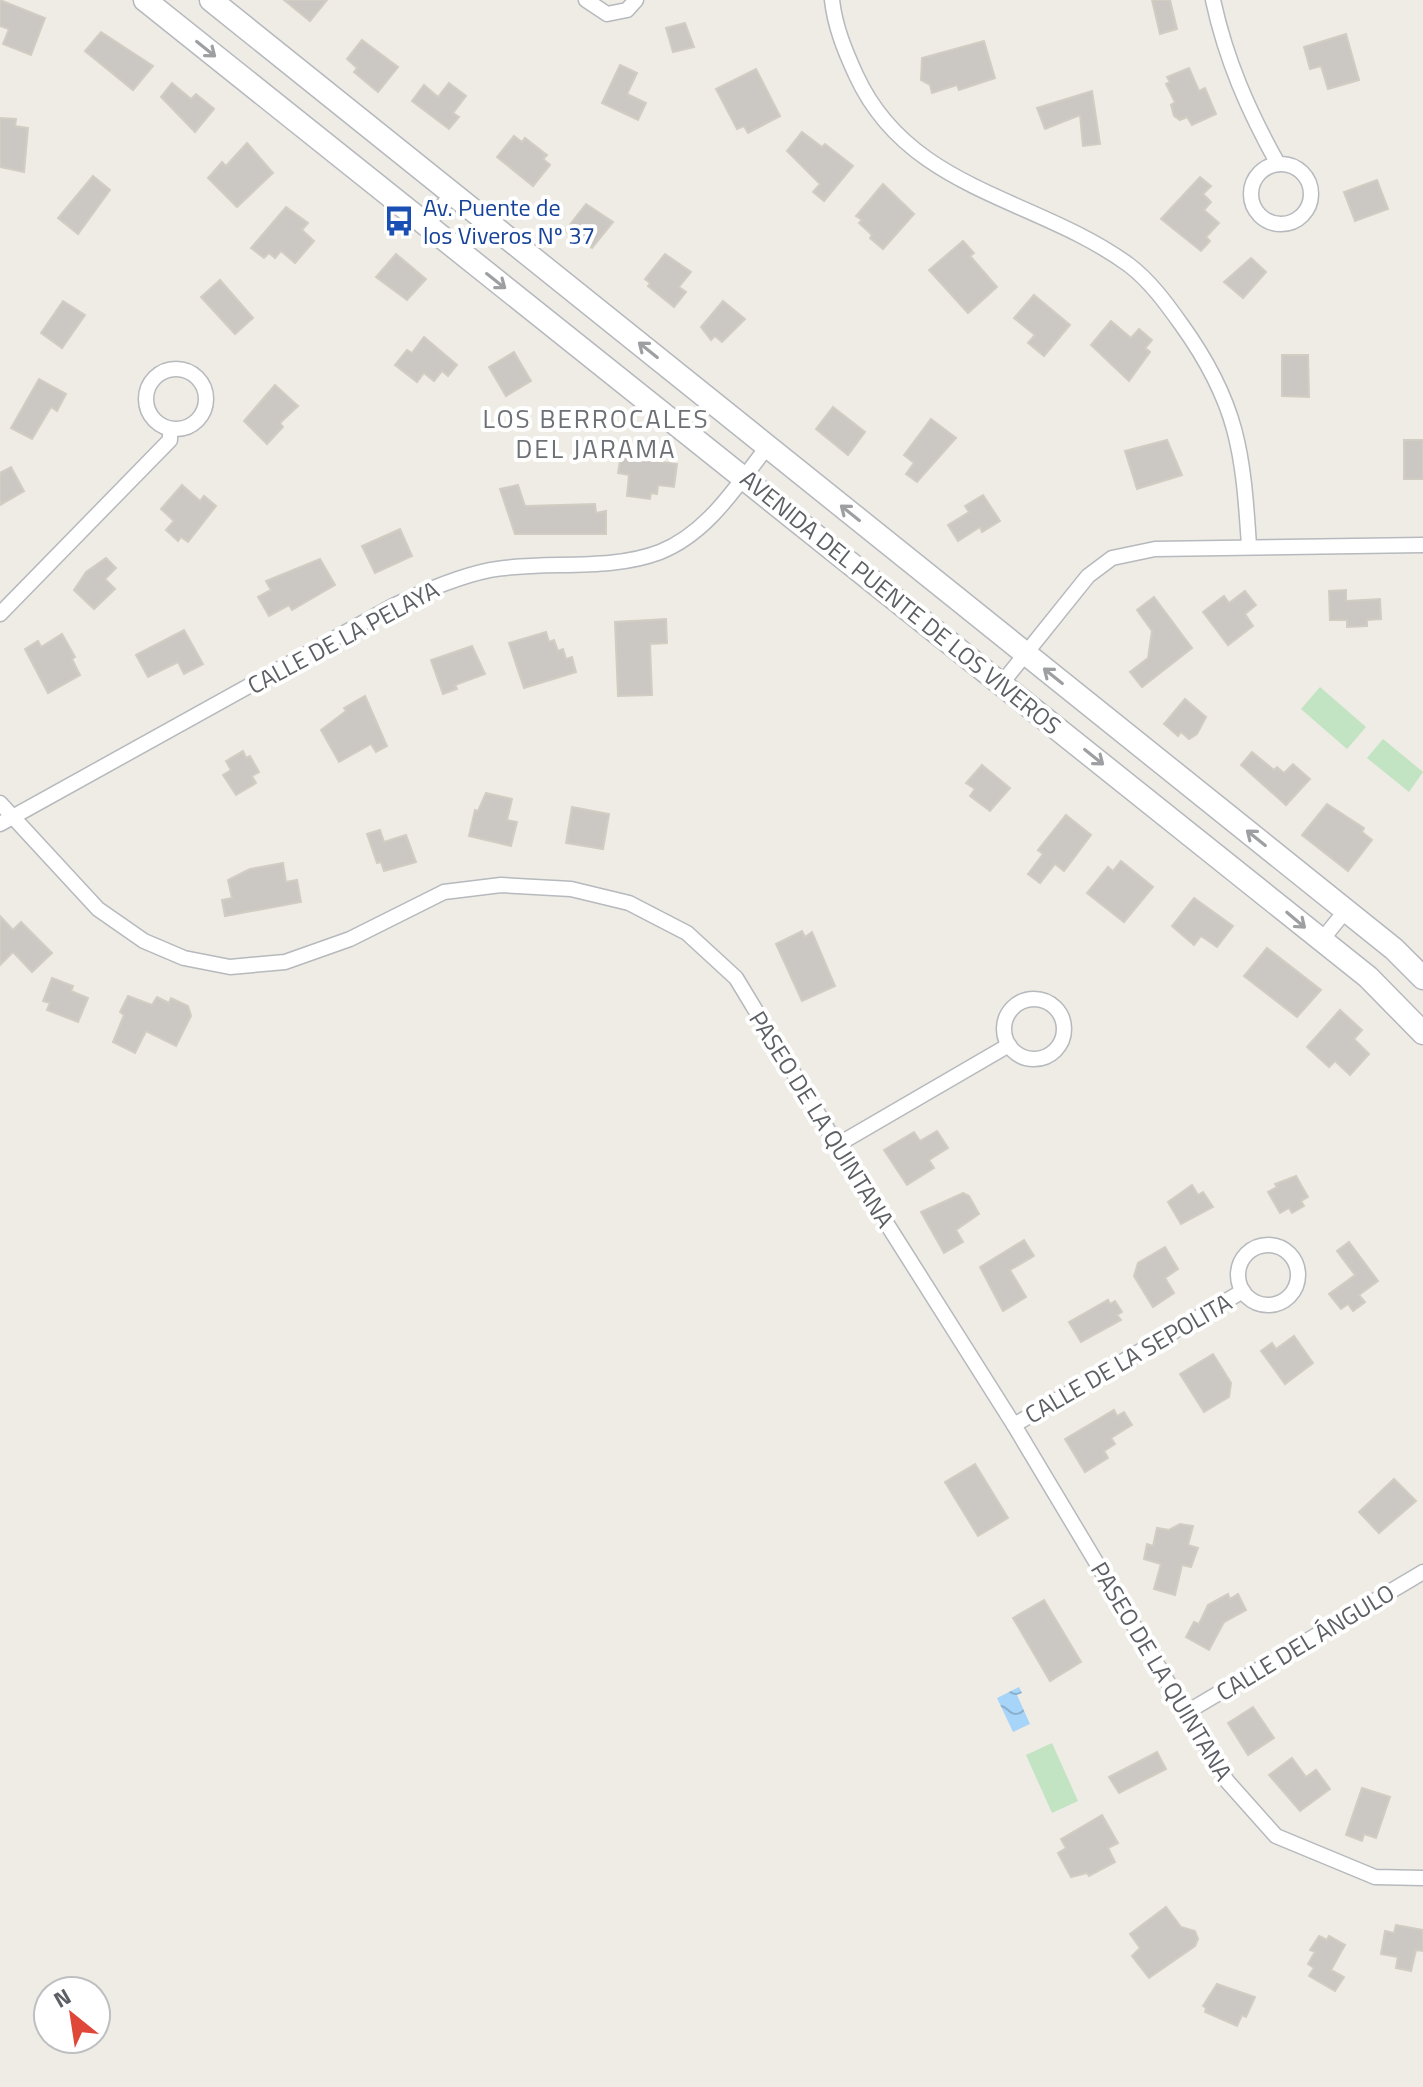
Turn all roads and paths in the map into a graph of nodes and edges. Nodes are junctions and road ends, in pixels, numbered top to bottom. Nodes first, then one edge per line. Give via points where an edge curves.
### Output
1 (145, 0) edge
2 (211, 0) edge
3 (586, 0) edge
4 (636, 0) edge
5 (832, 0) edge
6 (1213, 0) edge
7 (1278, 164) junction
8 (452, 194) junction
9 (426, 226) junction
10 (170, 429) junction
11 (768, 446) junction
12 (744, 476) junction
13 (1423, 545) edge
14 (1249, 546) junction
15 (0, 614) edge
16 (1025, 653) junction
17 (1002, 683) junction
18 (0, 803) edge
19 (14, 816) junction
20 (0, 824) edge
21 (1346, 910) junction
22 (1321, 941) junction
23 (1423, 978) edge
24 (1423, 1033) edge
25 (1009, 1045) junction
26 (837, 1145) junction
27 (1243, 1291) junction
28 (1014, 1425) junction
29 (1423, 1572) edge
30 (1187, 1712) junction
31 (1423, 1878) edge

1 -> 9 street, AVENIDA DEL PUENTE DE LOS VIVEROS
2 - 8 street, AVENIDA DEL PUENTE DE LOS VIVEROS
3 - 4 street via 607,14 627,10
5 - 14 street via 842,46 863,91 884,123 921,158 1094,243 1131,266 1162,297 1211,365 1234,422 1245,477
6 - 7 street via 1224,51 1245,106
7 - 7 street via 1261,172 1251,198 1260,215 1286,223 1304,213 1310,185 1298,169
8 - 9 street
11 -> 8 street, AVENIDA DEL PUENTE DE LOS VIVEROS
9 -> 12 street, AVENIDA DEL PUENTE DE LOS VIVEROS
10 - 10 street via 196,421 205,404 197,378 181,370 160,374 147,389 152,419
10 - 15 street via 170,440
11 - 12 street, CALLE DE LA PELAYA
16 -> 11 street, AVENIDA DEL PUENTE DE LOS VIVEROS
12 - 17 street, AVENIDA DEL PUENTE DE LOS VIVEROS
12 - 19 street, CALLE DE LA PELAYA via 708,521 661,552 492,570 441,584
13 - 14 street
14 - 16 street via 1155,549 1112,558 1088,576
16 - 17 street
21 -> 16 street, AVENIDA DEL PUENTE DE LOS VIVEROS
17 -> 22 street, AVENIDA DEL PUENTE DE LOS VIVEROS
18 - 19 street, PASEO DE LA QUINTANA
19 - 20 street, CALLE DE LA PELAYA
19 - 26 street, PASEO DE LA QUINTANA via 98,909 144,941 184,958 230,967 298,958 350,939 444,892 501,885 571,889 629,903 687,933 736,978
21 - 22 street
21 - 23 street, AVENIDA DEL PUENTE DE LOS VIVEROS
22 - 24 street, AVENIDA DEL PUENTE DE LOS VIVEROS via 1368,977
25 - 25 street via 1033,1058 1051,1053 1064,1028 1057,1009 1040,999 1020,1002 1007,1016
25 - 26 street
26 - 28 street, PASEO DE LA QUINTANA
27 - 27 street via 1258,1303 1286,1299 1298,1273 1291,1255 1274,1245 1254,1248 1238,1272
27 - 28 street, CALLE DE LA SEPOLITA
28 - 30 street, PASEO DE LA QUINTANA
29 - 30 street, CALLE DEL ÁNGULO
30 - 31 street, PASEO DE LA QUINTANA via 1227,1781 1276,1836 1375,1877

